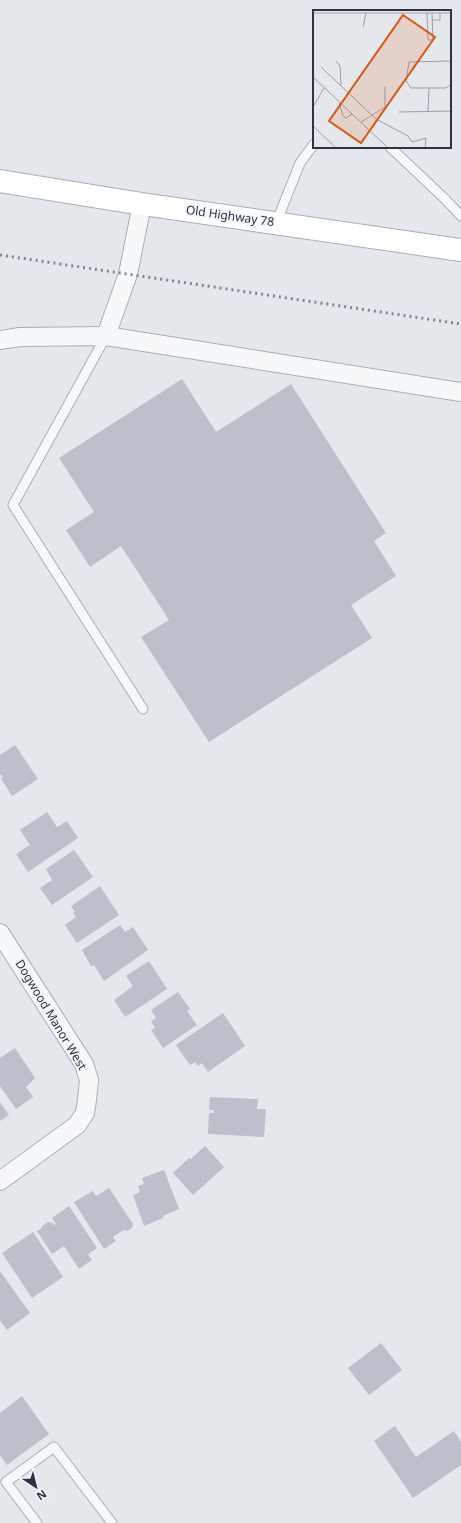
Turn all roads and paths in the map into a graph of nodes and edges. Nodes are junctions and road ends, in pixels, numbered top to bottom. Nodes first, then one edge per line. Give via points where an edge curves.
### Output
1 (313, 145) edge
2 (391, 148) edge
3 (0, 181) edge
4 (142, 204) junction
5 (461, 216) edge
6 (276, 223) junction
7 (461, 250) edge
8 (106, 336) junction
9 (0, 340) edge
10 (461, 392) edge
11 (143, 709) dead end
12 (0, 933) edge
13 (0, 1181) edge
14 (37, 1523) edge
15 (112, 1523) edge

1 - 6 lane via 300,163
2 - 5 lane
3 - 4 main road, Old Highway 78
4 - 6 main road, Old Highway 78
4 - 8 street via 128,274
6 - 7 main road, Old Highway 78
8 - 9 street via 20,337
8 - 10 street
8 - 11 lane via 13,505
12 - 13 street, Dogwood Manor West via 84,1064 89,1080 85,1113 77,1125
14 - 15 lane via 6,1482 54,1447

